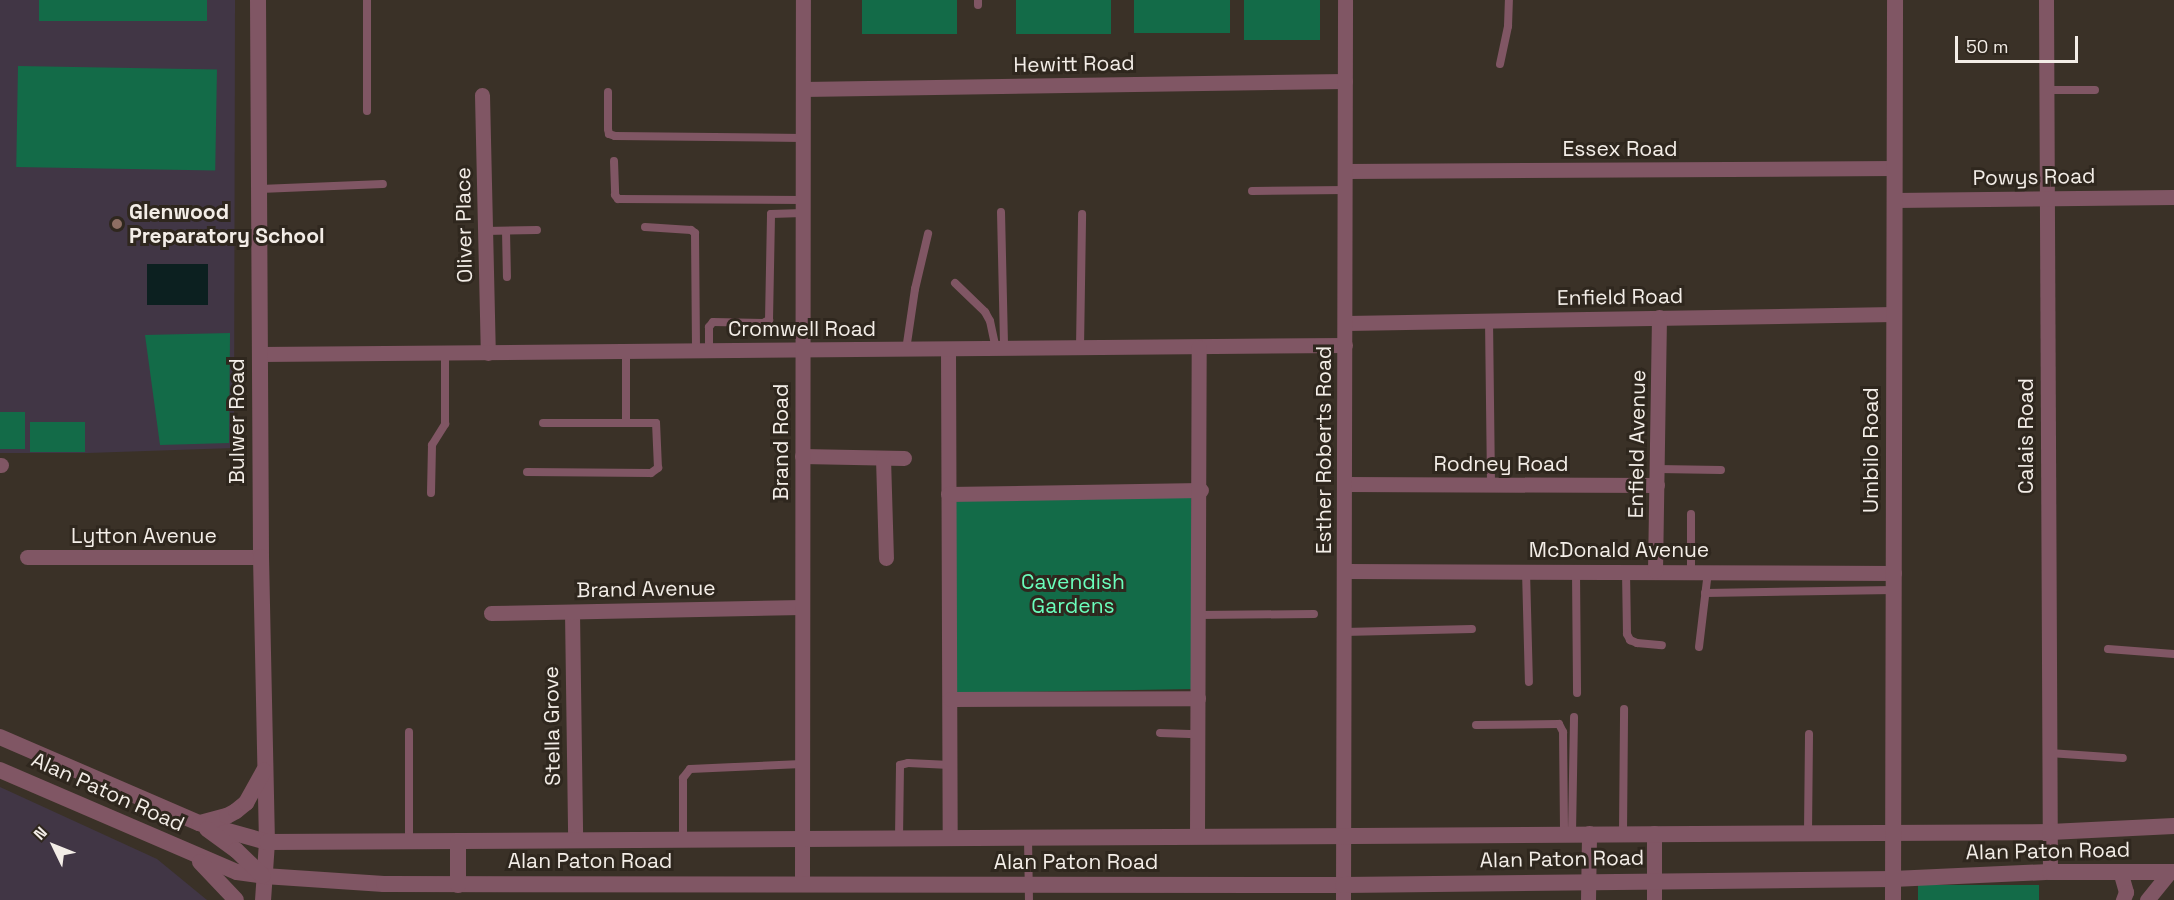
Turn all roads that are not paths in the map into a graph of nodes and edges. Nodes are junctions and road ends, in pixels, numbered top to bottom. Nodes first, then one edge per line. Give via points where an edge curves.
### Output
1 (258, 0) edge
2 (367, 0) edge
3 (803, 0) edge
4 (1345, 0) edge
5 (1509, 0) edge
6 (1895, 0) edge
7 (2046, 0) edge
8 (1500, 64) dead end
9 (1345, 81) junction
10 (803, 89) junction
11 (2046, 90) junction
12 (2095, 90) dead end
13 (608, 92) dead end
14 (482, 95) dead end
15 (367, 111) dead end
16 (803, 138) junction
17 (614, 161) dead end
18 (1894, 168) junction
19 (1346, 171) junction
20 (383, 184) dead end
21 (258, 189) junction
22 (1346, 190) junction
23 (1252, 191) dead end
24 (2174, 197) edge
25 (2045, 198) junction
26 (1894, 200) junction
27 (803, 206) junction
28 (1001, 212) dead end
29 (1082, 214) dead end
30 (645, 227) dead end
31 (537, 230) dead end
32 (485, 231) junction
33 (506, 231) junction
34 (928, 234) dead end
35 (507, 278) dead end
36 (955, 283) dead end
37 (1894, 314) junction
38 (1659, 317) junction
39 (1489, 320) junction
40 (1346, 323) junction
41 (1345, 345) junction
42 (1199, 347) junction
43 (1080, 348) junction
44 (1000, 349) junction
45 (802, 350) junction
46 (906, 350) junction
47 (948, 350) junction
48 (702, 351) junction
49 (626, 352) junction
50 (488, 353) junction
51 (260, 354) junction
52 (445, 354) junction
53 (626, 422) junction
54 (543, 423) dead end
55 (802, 456) junction
56 (883, 458) junction
57 (904, 458) dead end
58 (1658, 469) junction
59 (1721, 470) dead end
60 (527, 472) dead end
61 (1345, 484) junction
62 (1491, 485) junction
63 (1658, 485) junction
64 (1201, 490) junction
65 (431, 493) dead end
66 (948, 494) junction
67 (1691, 514) dead end
68 (27, 557) dead end
69 (261, 557) junction
70 (886, 558) dead end
71 (1526, 571) junction
72 (1576, 571) junction
73 (1626, 571) junction
74 (1655, 571) junction
75 (1691, 571) junction
76 (1708, 571) junction
77 (1345, 572) junction
78 (1894, 573) junction
79 (1894, 590) junction
80 (1705, 593) junction
81 (802, 607) junction
82 (572, 612) junction
83 (491, 613) dead end
84 (1314, 614) dead end
85 (1199, 615) junction
86 (1472, 629) dead end
87 (1344, 632) junction
88 (1662, 645) dead end
89 (1699, 647) dead end
90 (2109, 649) dead end
91 (2174, 654) edge
92 (1529, 682) dead end
93 (1577, 693) dead end
94 (1197, 698) junction
95 (950, 699) junction
96 (1624, 709) dead end
97 (1574, 717) dead end
98 (1476, 725) dead end
99 (409, 732) dead end
100 (1160, 733) dead end
101 (1197, 734) junction
102 (1809, 734) dead end
103 (0, 737) edge
104 (2049, 753) junction
105 (2123, 758) dead end
106 (802, 764) junction
107 (950, 765) junction
108 (0, 770) edge
109 (265, 770) junction
110 (199, 823) junction
111 (2174, 826) edge
112 (1893, 831) junction
113 (1808, 832) junction
114 (2050, 832) junction
115 (1568, 833) junction
116 (1589, 833) junction
117 (1623, 833) junction
118 (1654, 833) junction
119 (1343, 835) junction
120 (1197, 836) junction
121 (950, 837) junction
122 (1028, 837) junction
123 (899, 838) junction
124 (684, 839) junction
125 (802, 839) junction
126 (574, 840) junction
127 (267, 842) junction
128 (409, 842) junction
129 (458, 842) junction
130 (189, 852) junction
131 (2120, 871) junction
132 (2172, 872) edge
133 (2050, 873) junction
134 (264, 876) junction
135 (1893, 879) junction
136 (1654, 880) junction
137 (1588, 881) junction
138 (802, 884) junction
139 (458, 885) junction
140 (1029, 892) edge
141 (1342, 892) edge
142 (236, 900) edge
143 (263, 900) edge
144 (1588, 900) edge
145 (1654, 900) edge
146 (1893, 900) edge
147 (2123, 900) edge
148 (2147, 900) edge

1 - 21 street, Bulwer Road
2 - 15 lane
3 - 10 street, Brand Road
4 - 9 street, Esther Roberts Road
5 - 8 lane
6 - 18 street, Umbilo Road
7 - 11 street, Calais Road
9 - 10 street, Hewitt Road
9 - 19 street, Esther Roberts Road
10 - 16 street, Brand Road
11 - 12 lane
11 - 25 street, Calais Road
13 - 16 lane via 608,129 615,136
14 - 32 street, Oliver Place
16 - 27 street, Brand Road
17 - 27 lane via 618,199
18 - 19 street, Essex Road
18 - 26 street, Umbilo Road
19 - 22 street, Esther Roberts Road
20 - 21 lane
21 - 51 street, Bulwer Road
22 - 23 lane
22 - 40 street, Esther Roberts Road
24 - 25 street, Powys Road
25 - 26 street, Powys Road
25 - 104 street, Calais Road
26 - 37 street, Umbilo Road
27 - 45 street, Brand Road
27 - 48 lane via 771,214 769,320 713,322
28 - 44 lane
29 - 43 lane
30 - 48 lane via 695,233
31 - 33 lane
32 - 33 lane
32 - 50 street, Oliver Place
33 - 35 lane
34 - 46 lane
36 - 44 lane via 985,312
37 - 38 street, Enfield Road
37 - 78 street, Umbilo Road
38 - 39 street, Enfield Road
38 - 58 street, Enfield Avenue
39 - 40 street, Enfield Road
39 - 62 lane
40 - 41 street, Esther Roberts Road
41 - 42 street, Cromwell Road
41 - 61 street, Esther Roberts Road
42 - 43 street, Cromwell Road
42 - 64 street
43 - 44 street, Cromwell Road
44 - 47 street, Cromwell Road
45 - 46 street, Cromwell Road
45 - 48 street, Cromwell Road
45 - 55 street, Brand Road
46 - 47 street, Cromwell Road
47 - 66 street
48 - 49 street, Cromwell Road
49 - 50 street, Cromwell Road
49 - 53 lane
50 - 52 street, Cromwell Road
51 - 52 street, Cromwell Road
51 - 69 street, Bulwer Road
52 - 65 lane via 446,424 432,445
53 - 54 lane
53 - 60 lane via 658,424 655,472
55 - 56 street
55 - 81 street, Brand Road
56 - 57 street
56 - 70 street
58 - 59 lane
58 - 63 street, Enfield Avenue
61 - 62 street, Rodney Road
61 - 77 street, Esther Roberts Road
62 - 63 street, Rodney Road
63 - 74 street, Enfield Avenue
64 - 66 street
64 - 85 street
66 - 95 street
67 - 75 lane
68 - 69 street, Lytton Avenue
69 - 109 street, Bulwer Road
71 - 72 street, McDonald Avenue
71 - 77 street, McDonald Avenue
71 - 92 lane
72 - 73 street, McDonald Avenue
72 - 93 lane
73 - 74 street, McDonald Avenue
73 - 88 lane via 1627,634 1637,643
74 - 75 street, McDonald Avenue
75 - 76 street, McDonald Avenue
76 - 78 street, McDonald Avenue
76 - 80 lane
77 - 87 street, Esther Roberts Road
78 - 79 street, Umbilo Road
79 - 80 lane
79 - 112 street, Umbilo Road
80 - 89 lane
81 - 82 street, Brand Avenue
81 - 106 street, Brand Road
82 - 83 street, Brand Avenue
82 - 126 street, Stella Grove
84 - 85 lane
85 - 94 street
86 - 87 lane
87 - 119 street, Esther Roberts Road
90 - 91 lane
94 - 95 street
94 - 101 street
95 - 107 street
96 - 117 lane
97 - 115 lane
98 - 115 lane via 1559,724 1563,732
99 - 128 lane
100 - 101 lane
101 - 120 street
102 - 113 lane
103 - 110 street, Alan Paton Road
104 - 105 lane
104 - 114 street, Calais Road
106 - 124 lane via 690,769 683,778
106 - 125 street, Brand Road
107 - 121 street
107 - 123 lane via 900,765
108 - 130 street, Alan Paton Road
109 - 110 street via 246,803 227,816
109 - 127 street, Bulwer Road
110 - 127 street, Alan Paton Road
110 - 134 street
111 - 114 street, Alan Paton Road
112 - 113 street, Alan Paton Road
112 - 114 street, Alan Paton Road
112 - 135 street, Umbilo Road
113 - 118 street, Alan Paton Road
114 - 133 street, Calais Road
115 - 116 street, Alan Paton Road
115 - 119 street, Alan Paton Road
116 - 117 street, Alan Paton Road
116 - 137 street
117 - 118 street, Alan Paton Road
118 - 136 street
119 - 120 street, Alan Paton Road
119 - 141 street, Esther Roberts Road
120 - 122 street, Alan Paton Road
121 - 122 street, Alan Paton Road
121 - 123 street, Alan Paton Road
122 - 140 lane
123 - 125 street, Alan Paton Road
124 - 125 street, Alan Paton Road
124 - 126 street, Alan Paton Road
125 - 138 street, Brand Road
126 - 129 street, Alan Paton Road
127 - 128 street, Alan Paton Road
127 - 134 street, Bulwer Road
128 - 129 street, Alan Paton Road
129 - 139 street
130 - 134 street, Alan Paton Road via 237,872
130 - 142 street
131 - 132 street, Alan Paton Road
131 - 133 street, Alan Paton Road
131 - 147 street via 2126,892
132 - 148 street
133 - 135 street, Alan Paton Road
134 - 139 street, Alan Paton Road
134 - 143 street, Bulwer Road
135 - 136 street, Alan Paton Road
135 - 146 street, Umbilo Road
136 - 137 street, Alan Paton Road
136 - 145 street
137 - 141 street, Alan Paton Road
137 - 144 street
138 - 139 street, Alan Paton Road
138 - 140 street, Alan Paton Road
140 - 141 street, Alan Paton Road

